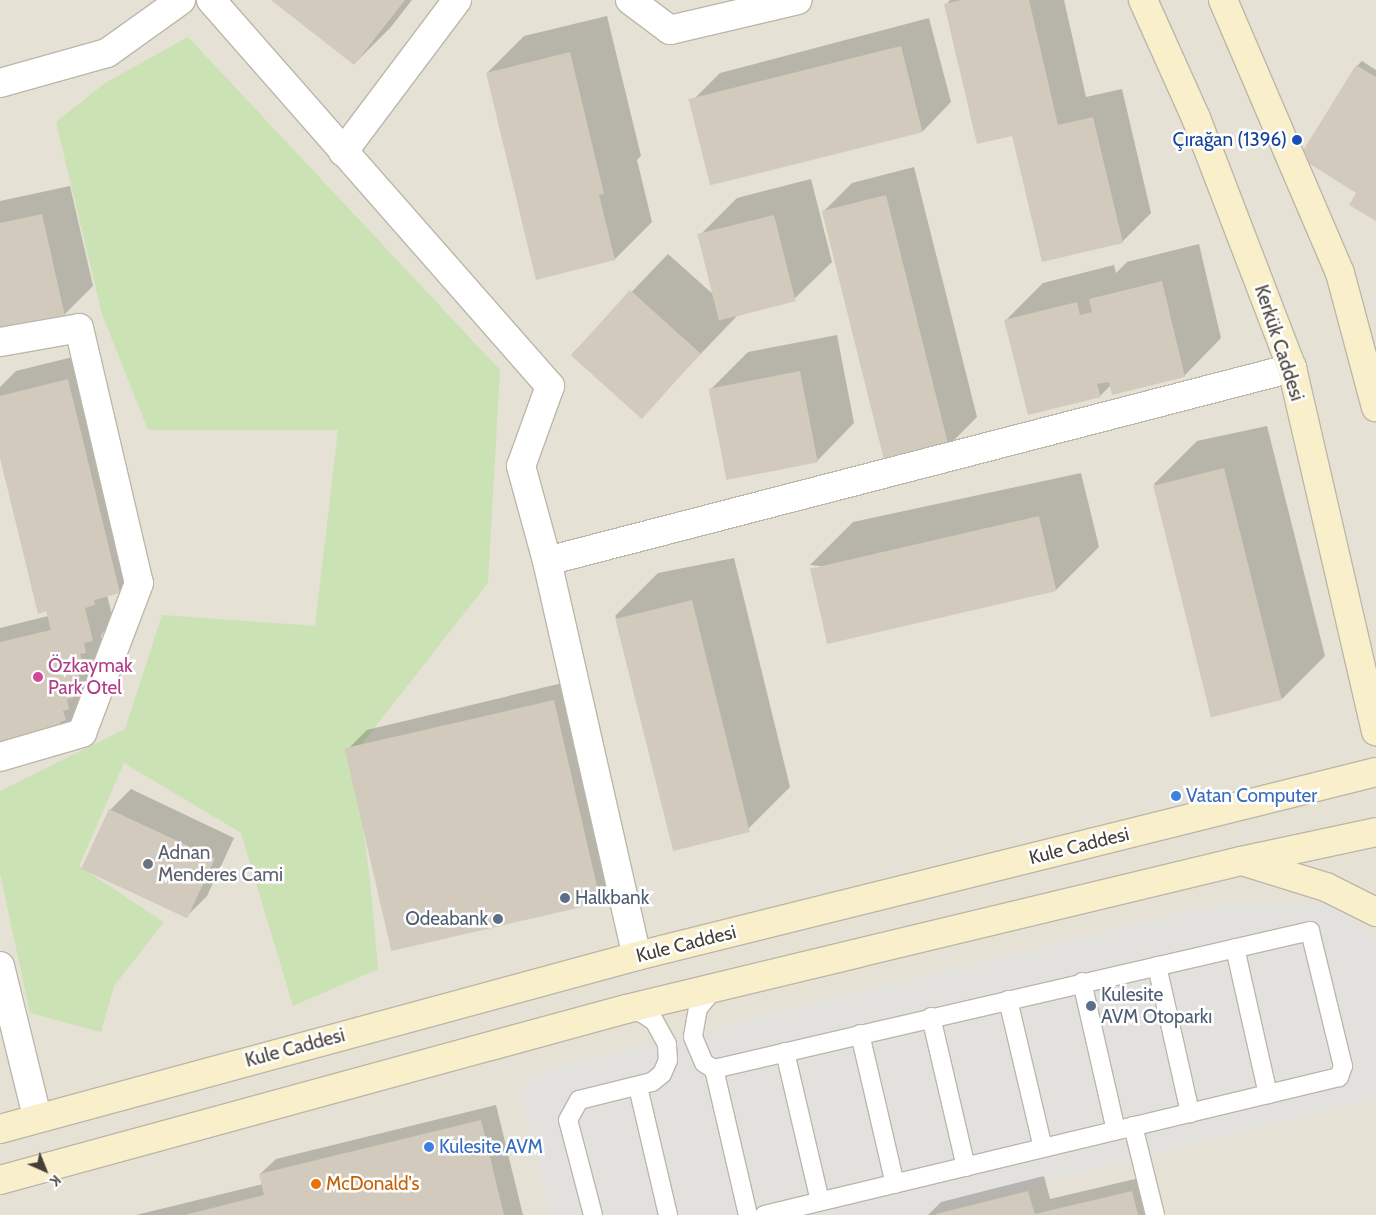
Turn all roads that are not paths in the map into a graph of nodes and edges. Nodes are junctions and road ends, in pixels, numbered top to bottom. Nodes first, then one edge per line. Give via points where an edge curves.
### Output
1 (181, 0) edge
2 (211, 0) edge
3 (457, 0) edge
4 (630, 0) edge
5 (798, 0) edge
6 (1142, 0) edge
7 (1223, 0) edge
8 (0, 83) edge
9 (343, 152) junction
10 (0, 342) edge
11 (1292, 368) junction
12 (1376, 407) edge
13 (546, 561) junction
14 (1376, 731) edge
15 (0, 757) edge
16 (1376, 772) edge
17 (1376, 832) edge
18 (1241, 861) junction
19 (1376, 912) edge
20 (1235, 948) junction
21 (637, 956) junction
22 (0, 966) edge
23 (1157, 966) junction
24 (1082, 982) junction
25 (715, 988) junction
26 (1008, 1000) junction
27 (626, 1009) junction
28 (931, 1017) junction
29 (860, 1034) junction
30 (785, 1052) junction
31 (714, 1069) junction
32 (638, 1087) junction
33 (1268, 1094) junction
34 (1190, 1113) junction
35 (37, 1118) junction
36 (1133, 1126) junction
37 (0, 1128) edge
38 (1116, 1130) junction
39 (1043, 1148) junction
40 (966, 1167) junction
41 (0, 1180) edge
42 (895, 1184) junction
43 (820, 1202) junction
44 (593, 1215) edge
45 (668, 1215) edge
46 (748, 1215) edge
47 (764, 1215) edge
48 (1155, 1215) edge

1 - 8 street via 107,53
2 - 9 street
3 - 9 street
4 - 5 street via 670,30
6 - 11 main road, Kerkük Caddesi via 1196,118
7 - 12 main road via 1340,272
9 - 13 street via 550,386 521,466
10 - 15 street via 79,328 139,582 82,733
11 - 13 street
11 - 14 main road, Kerkük Caddesi
13 - 21 street
16 - 21 main road, Kule Caddesi
17 - 18 main road
18 - 19 main road via 1326,887
18 - 25 main road
20 - 23 lane
20 - 33 lane
20 - 33 lane via 1310,931 1316,946 1343,1070 1339,1077
21 - 35 main road, Kule Caddesi
22 - 35 street
23 - 24 lane
23 - 34 lane
24 - 26 lane
24 - 38 lane
25 - 27 main road
25 - 31 lane via 698,1008 693,1037 704,1063
26 - 28 lane
26 - 39 lane
27 - 32 lane via 642,1013 654,1021 667,1044 668,1060 662,1074
27 - 41 main road
28 - 29 lane
28 - 40 lane
29 - 30 lane
29 - 42 lane
30 - 31 lane
30 - 43 lane
31 - 46 lane
32 - 44 lane via 579,1100 568,1120
32 - 45 lane
33 - 34 lane
34 - 36 lane
35 - 37 main road, Kule Caddesi
36 - 38 lane
36 - 48 lane
38 - 39 lane
39 - 40 lane
40 - 42 lane
42 - 43 lane
43 - 47 lane

